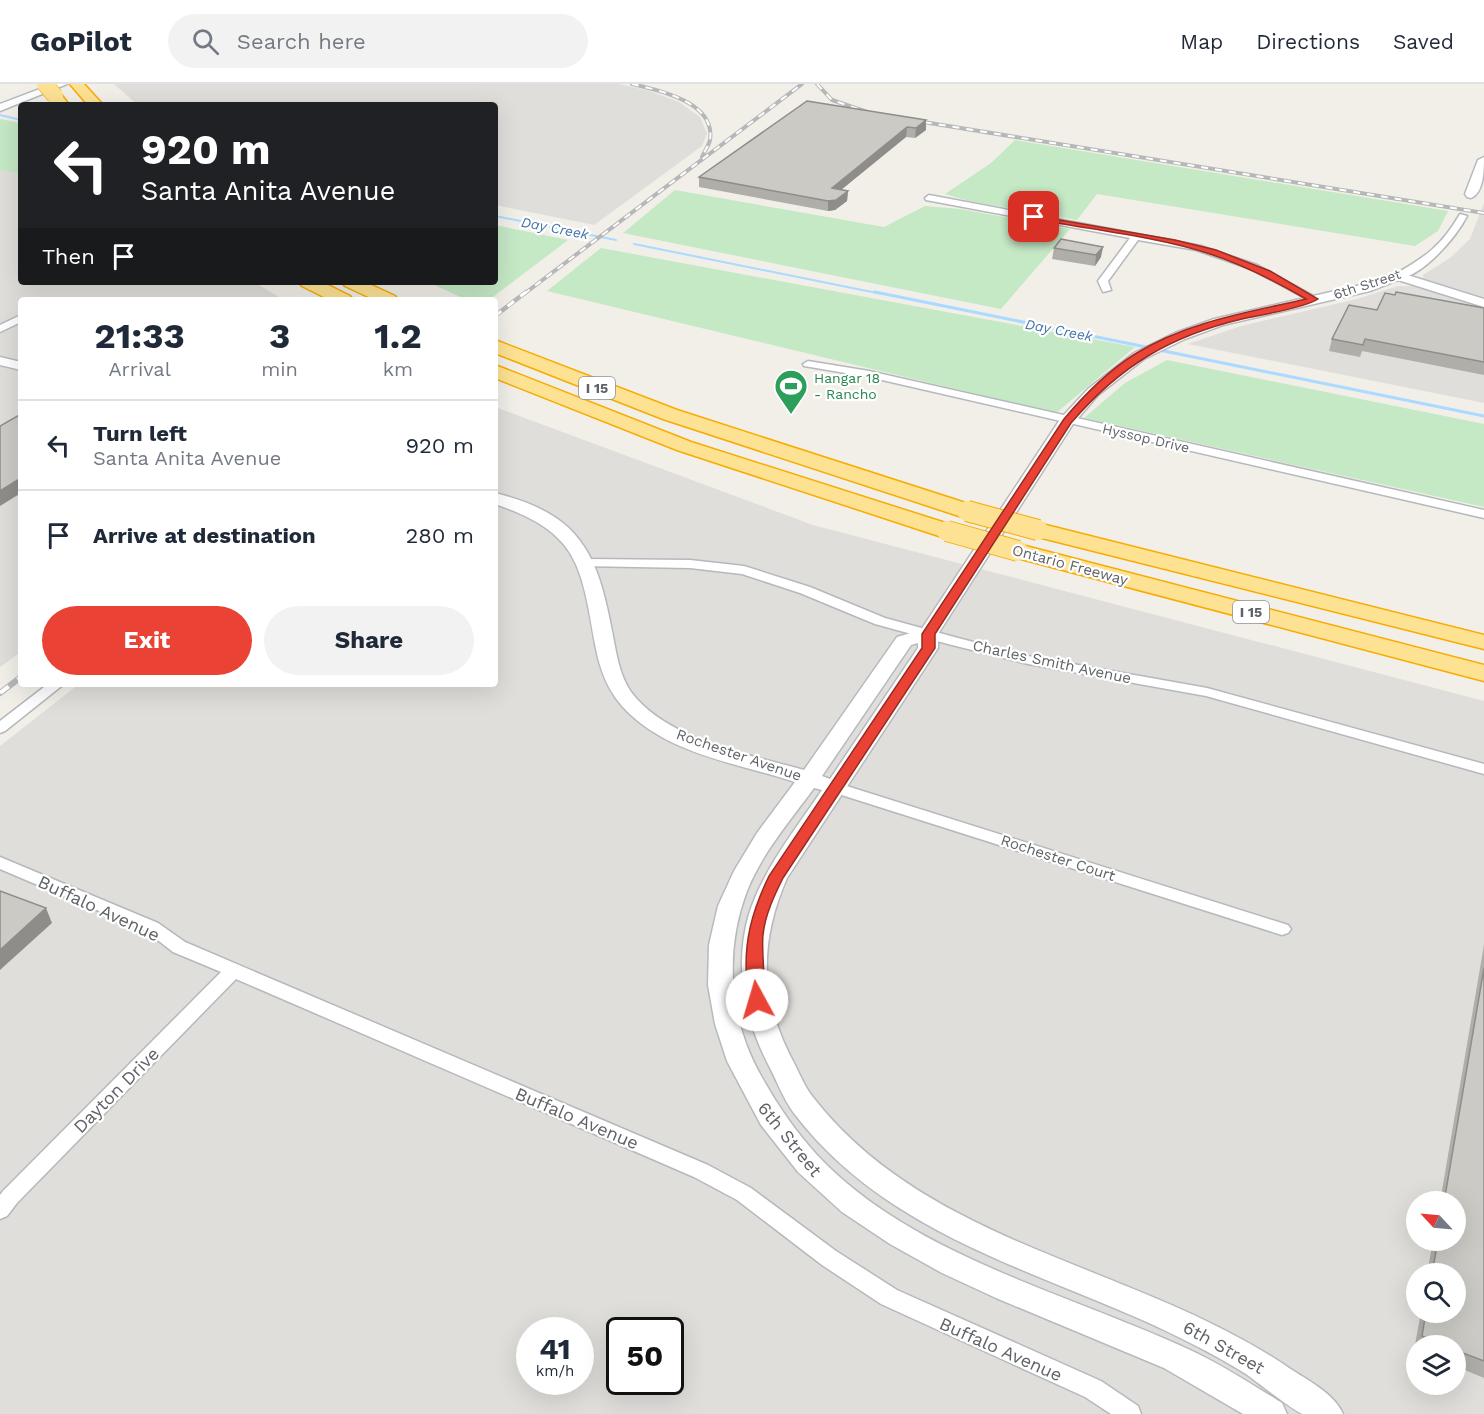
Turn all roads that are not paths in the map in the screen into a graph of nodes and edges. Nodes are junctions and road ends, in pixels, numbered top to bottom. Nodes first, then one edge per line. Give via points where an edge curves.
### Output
1 (45, 84) edge
2 (78, 86) edge
3 (60, 95) edge
4 (28, 102) edge
5 (93, 102) edge
6 (18, 104) edge
7 (1, 108) edge
8 (1484, 160) edge
9 (1471, 194) dead end
10 (929, 198) dead end
11 (1463, 216) dead end
12 (1137, 235) junction
13 (1398, 276) junction
14 (314, 285) edge
15 (357, 285) edge
16 (1106, 290) dead end
17 (338, 297) edge
18 (383, 297) edge
19 (1314, 299) junction
20 (1484, 303) edge
21 (18, 320) edge
22 (0, 329) edge
23 (498, 347) edge
24 (0, 361) edge
25 (808, 364) dead end
26 (18, 365) edge
27 (498, 372) edge
28 (1067, 421) junction
29 (498, 499) edge
30 (1484, 514) edge
31 (586, 563) junction
32 (928, 634) junction
33 (1484, 642) edge
34 (1484, 673) edge
35 (53, 687) edge
36 (0, 728) edge
37 (1484, 769) edge
38 (822, 783) junction
39 (0, 863) edge
40 (1282, 929) dead end
41 (234, 970) junction
42 (0, 1210) edge
43 (1130, 1414) edge
44 (1270, 1414) edge
45 (1327, 1414) edge

1 - 3 highway, bridge
2 - 5 highway
3 - 4 main road
6 - 7 main road
8 - 9 main road
10 - 12 street
11 - 13 street, 6th Street via 1443,248
12 - 16 street via 1103,281
12 - 19 street via 1234,259
13 - 19 main road, 6th Street
13 - 20 main road
14 - 17 highway
15 - 18 highway
19 - 28 main road, 6th Street via 1218,322 1168,341 1139,356 1093,392
21 - 22 street
23 - 33 highway, Ontario Freeway / I 15, bridge via 700,426 967,511
24 - 26 main road
25 - 28 street, Hyssop Drive via 869,374
27 - 34 highway, Ontario Freeway / I 15, bridge via 684,446 947,531
28 - 30 street, Hyssop Drive
28 - 32 main road, 6th Street
29 - 31 main road, Rochester Avenue via 538,511 556,523 573,540
31 - 32 street, Charles Smith Avenue via 730,568 778,580 867,616
31 - 38 main road, Rochester Avenue via 609,666 616,684 644,717 690,741
32 - 37 street, Charles Smith Avenue via 1028,660 1207,692
32 - 38 main road, 6th Street via 904,640
35 - 36 street
38 - 40 street, Rochester Court
38 - 44 main road, 6th Street via 765,838 737,887 725,924 720,981 728,1030 768,1116 828,1185 918,1248 1192,1366
38 - 45 main road, 6th Street via 766,896 753,953 762,1024 784,1074 813,1118 852,1160 917,1208 1213,1338 1258,1364
39 - 41 street, Buffalo Avenue via 152,927 179,947
41 - 42 street, Dayton Drive
41 - 43 street, Buffalo Avenue via 701,1171 744,1194 889,1297 1093,1389

